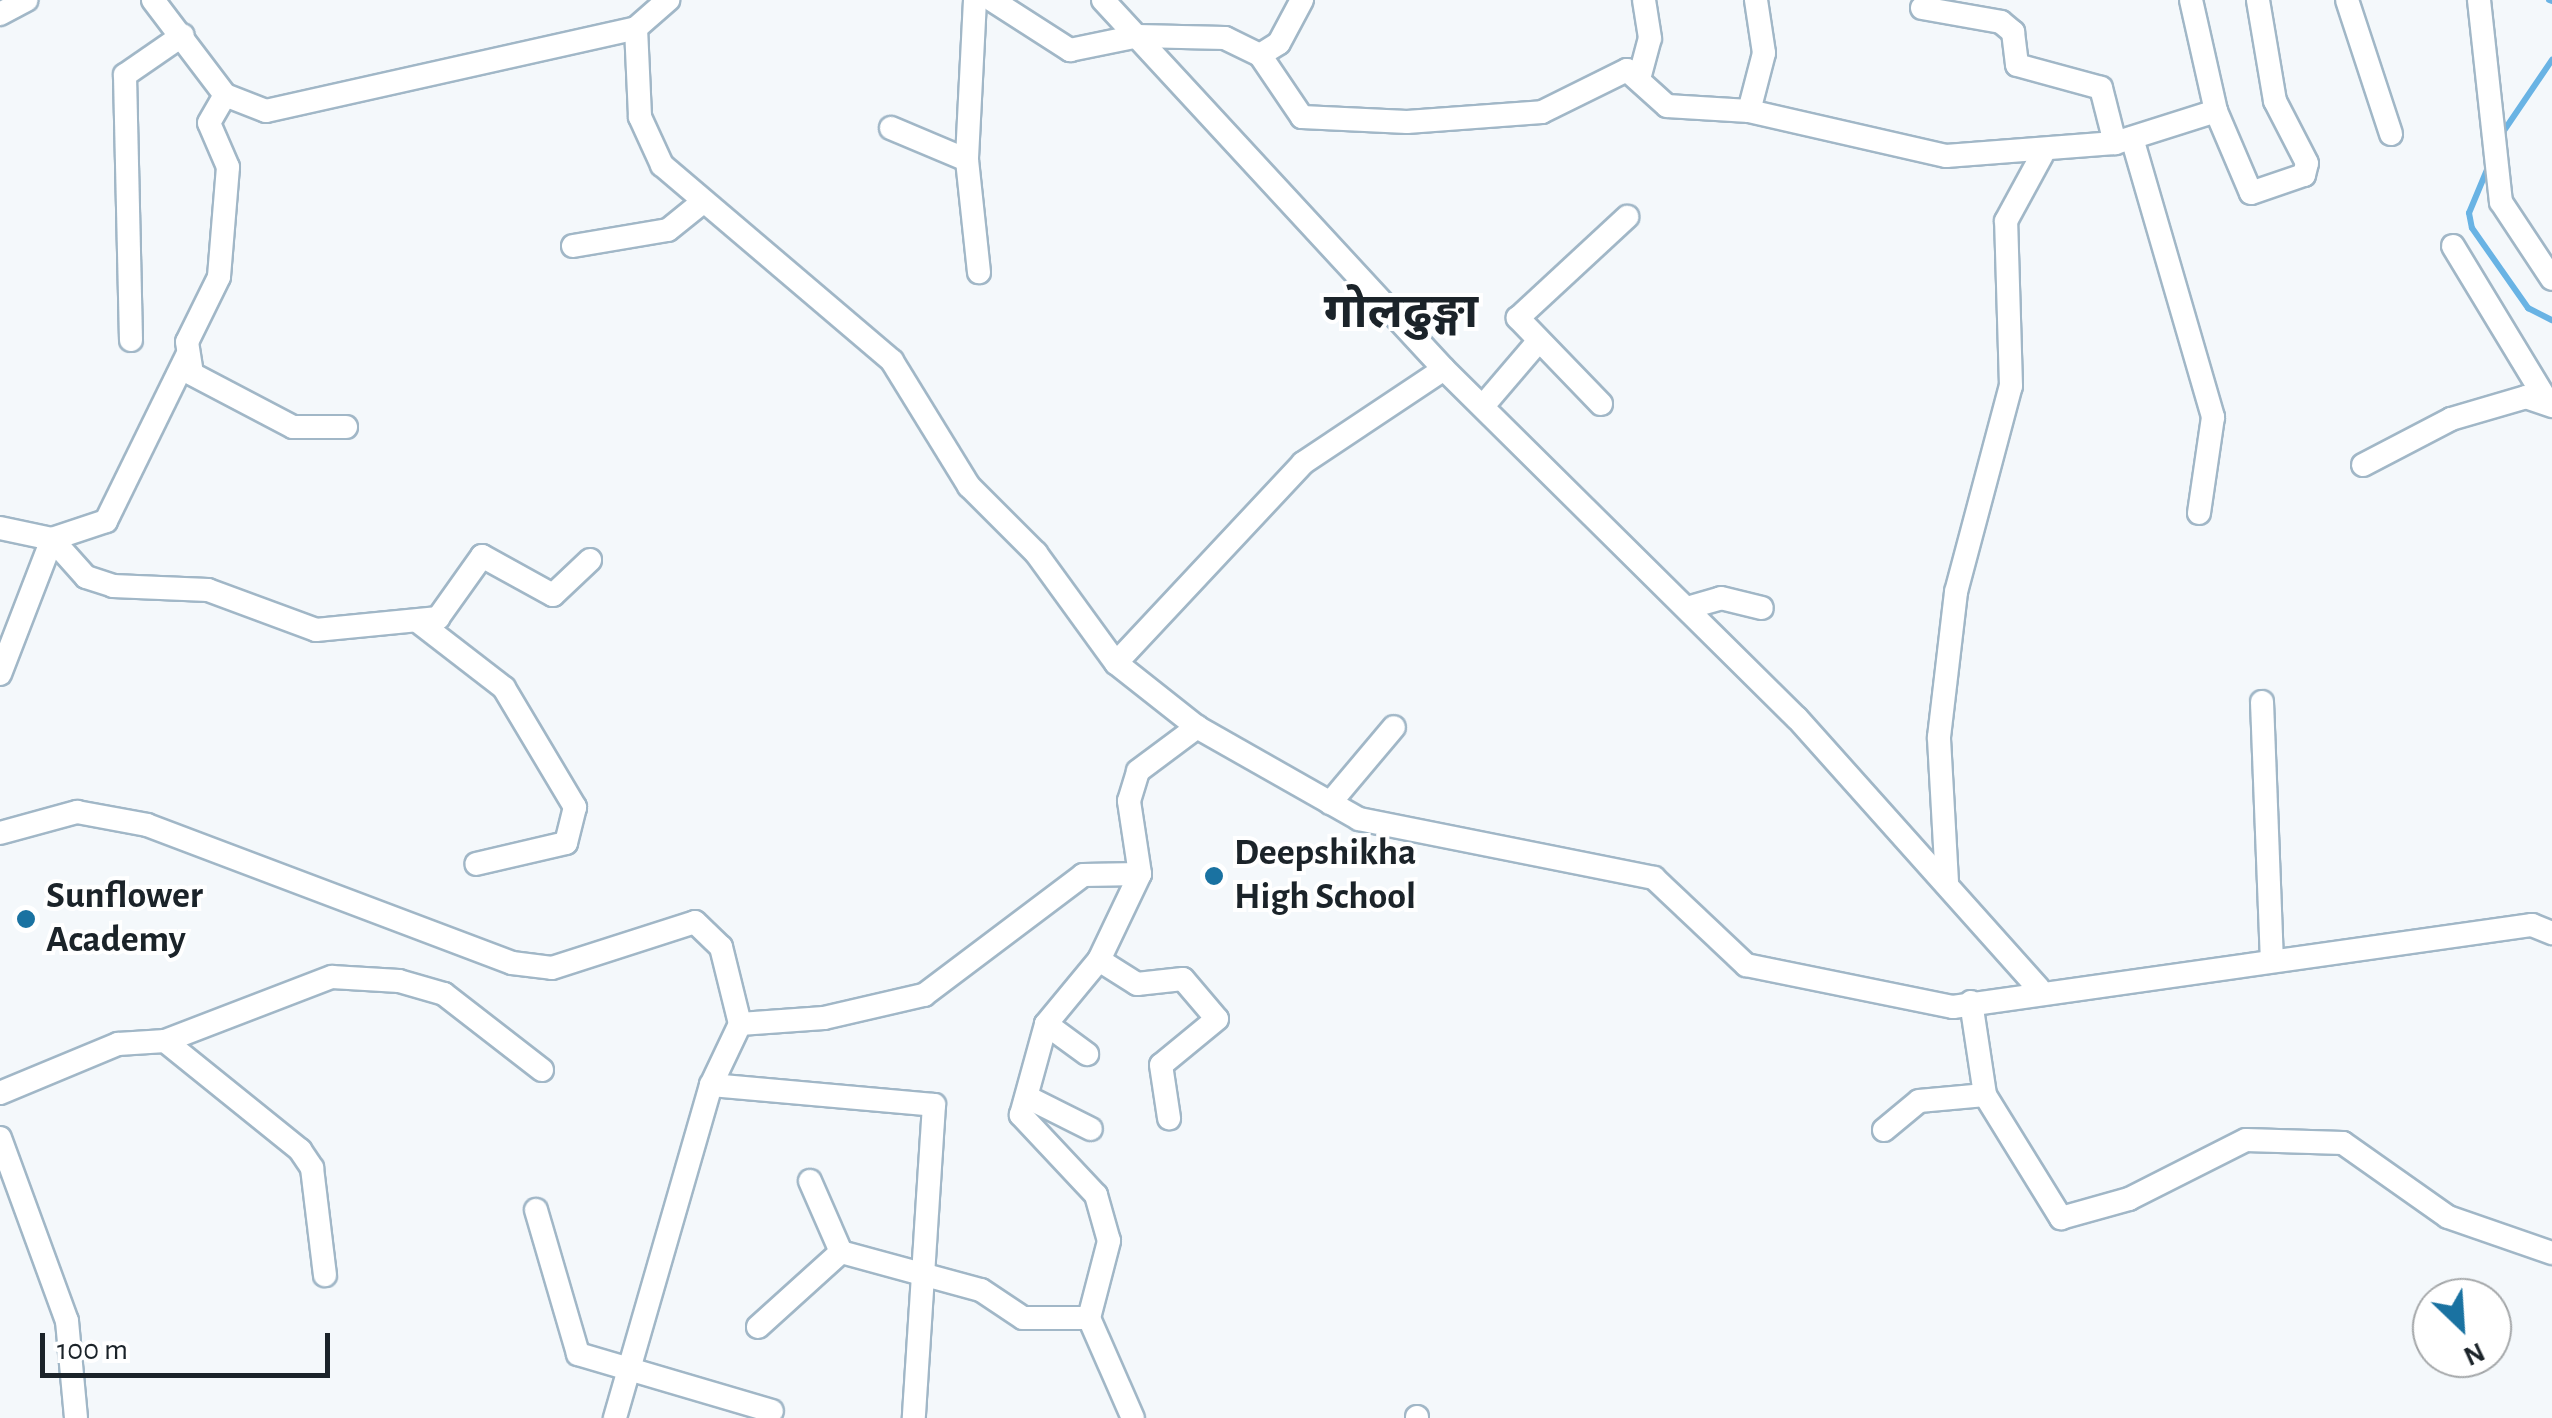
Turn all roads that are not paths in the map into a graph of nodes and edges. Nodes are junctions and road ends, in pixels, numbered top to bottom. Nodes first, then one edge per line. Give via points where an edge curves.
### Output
1 (26, 0) edge
2 (154, 0) edge
3 (668, 0) edge
4 (975, 0) edge
5 (992, 0) edge
6 (1103, 0) edge
7 (1302, 0) edge
8 (1644, 0) edge
9 (1756, 0) edge
10 (2191, 0) edge
11 (2258, 0) edge
12 (2347, 0) edge
13 (2478, 0) edge
14 (1922, 8) dead end
15 (0, 14) edge
16 (636, 28) junction
17 (183, 35) junction
18 (1138, 36) junction
19 (1260, 55) junction
20 (1639, 80) junction
21 (225, 95) junction
22 (1749, 111) junction
23 (2216, 111) junction
24 (891, 128) dead end
25 (2392, 134) dead end
26 (2124, 140) junction
27 (2042, 155) junction
28 (967, 160) junction
29 (699, 204) junction
30 (1627, 217) dead end
31 (573, 246) dead end
32 (2454, 246) dead end
33 (979, 272) dead end
34 (2552, 279) edge
35 (131, 340) dead end
36 (1536, 344) junction
37 (187, 356) junction
38 (1444, 368) junction
39 (1601, 404) dead end
40 (2550, 404) edge
41 (1483, 406) junction
42 (346, 427) dead end
43 (2362, 465) dead end
44 (2200, 513) dead end
45 (0, 528) edge
46 (52, 539) junction
47 (590, 560) dead end
48 (1687, 608) junction
49 (1762, 608) dead end
50 (420, 623) junction
51 (1116, 663) junction
52 (0, 674) edge
53 (2262, 702) dead end
54 (1197, 727) junction
55 (1394, 727) dead end
56 (1330, 802) junction
57 (0, 825) edge
58 (0, 833) edge
59 (476, 864) dead end
60 (1140, 874) junction
61 (1948, 882) junction
62 (2552, 933) edge
63 (1099, 960) junction
64 (2272, 961) junction
65 (2038, 988) junction
66 (1971, 1002) junction
67 (740, 1024) junction
68 (1046, 1024) junction
69 (165, 1042) junction
70 (1087, 1054) dead end
71 (542, 1070) dead end
72 (711, 1086) junction
73 (0, 1093) edge
74 (1986, 1095) junction
75 (1029, 1098) junction
76 (1169, 1118) dead end
77 (1091, 1130) dead end
78 (1884, 1130) dead end
79 (0, 1138) edge
80 (810, 1181) dead end
81 (536, 1210) dead end
82 (841, 1252) junction
83 (2552, 1253) edge
84 (921, 1274) junction
85 (325, 1275) dead end
86 (1089, 1318) junction
87 (758, 1327) dead end
88 (628, 1372) junction
89 (772, 1411) dead end
90 (76, 1418) edge
91 (616, 1418) edge
92 (914, 1418) edge
93 (1134, 1418) edge

1 - 15 street
2 - 17 street
3 - 16 street
4 - 28 street
5 - 18 street via 1070,50
6 - 18 street
7 - 19 street via 1279,42
8 - 20 street via 1650,38
9 - 22 street via 1764,52
10 - 23 street
11 - 23 street via 2275,101 2308,163 2304,175 2251,193
12 - 25 street
13 - 34 street via 2501,202
14 - 26 street via 2000,22 2013,32 2017,65 2101,88
16 - 21 street via 436,66 306,105 266,111
16 - 29 street via 648,142
17 - 21 street
17 - 35 street via 125,75
18 - 19 street via 1225,38
18 - 38 street
19 - 20 street via 1302,117 1330,121 1542,112 1618,69
20 - 22 street via 1667,106
21 - 37 street via 209,123 228,167 218,278
22 - 27 street via 1946,156
23 - 26 street
24 - 28 street
26 - 27 street
26 - 44 street via 2213,417
27 - 61 street via 2006,222 2011,386 1956,592 1939,737
28 - 33 street
29 - 31 street via 668,230
29 - 51 street via 892,361 970,486 1036,553
30 - 36 street via 1523,312 1520,327
32 - 40 street
36 - 39 street
36 - 41 street
37 - 42 street via 192,374 212,388 293,427
37 - 46 street via 106,521
38 - 41 street
38 - 51 street via 1303,463
40 - 43 street via 2526,397 2451,418
41 - 48 street
45 - 46 street
46 - 50 street via 86,577 114,586 208,590 316,630 376,619
46 - 52 street
47 - 50 street via 553,595 482,556 438,618
48 - 49 street via 1721,598
48 - 61 street
50 - 59 street via 504,688 575,808 566,843
51 - 54 street
53 - 64 street
54 - 56 street
54 - 60 street via 1138,772 1129,802
55 - 56 street
56 - 66 street via 1358,819 1654,878 1746,965 1953,1007
57 - 58 street
58 - 67 street via 76,812 147,825 525,964 552,968 695,922 721,948
60 - 63 street
60 - 67 street via 1083,875 924,995 824,1018
61 - 65 street
62 - 64 street via 2532,925
63 - 68 street
63 - 76 street via 1137,984 1183,979 1217,1018 1162,1065
64 - 65 street
65 - 66 street
66 - 74 street
67 - 72 street
68 - 70 street
68 - 75 street
69 - 71 street via 332,977 400,981 444,994
69 - 73 street via 118,1044
69 - 85 street via 300,1150 312,1168
72 - 84 street via 934,1105
72 - 88 street
74 - 78 street via 1919,1101
74 - 83 street via 2061,1218 2128,1199 2246,1140 2343,1144 2448,1217
75 - 77 street
75 - 86 street via 1024,1126 1096,1194 1109,1242
79 - 90 street via 67,1320
80 - 82 street
81 - 88 street via 578,1354
82 - 84 street
82 - 87 street
84 - 86 street via 982,1290 1024,1318
84 - 92 street
86 - 93 street
88 - 89 street
88 - 91 street

